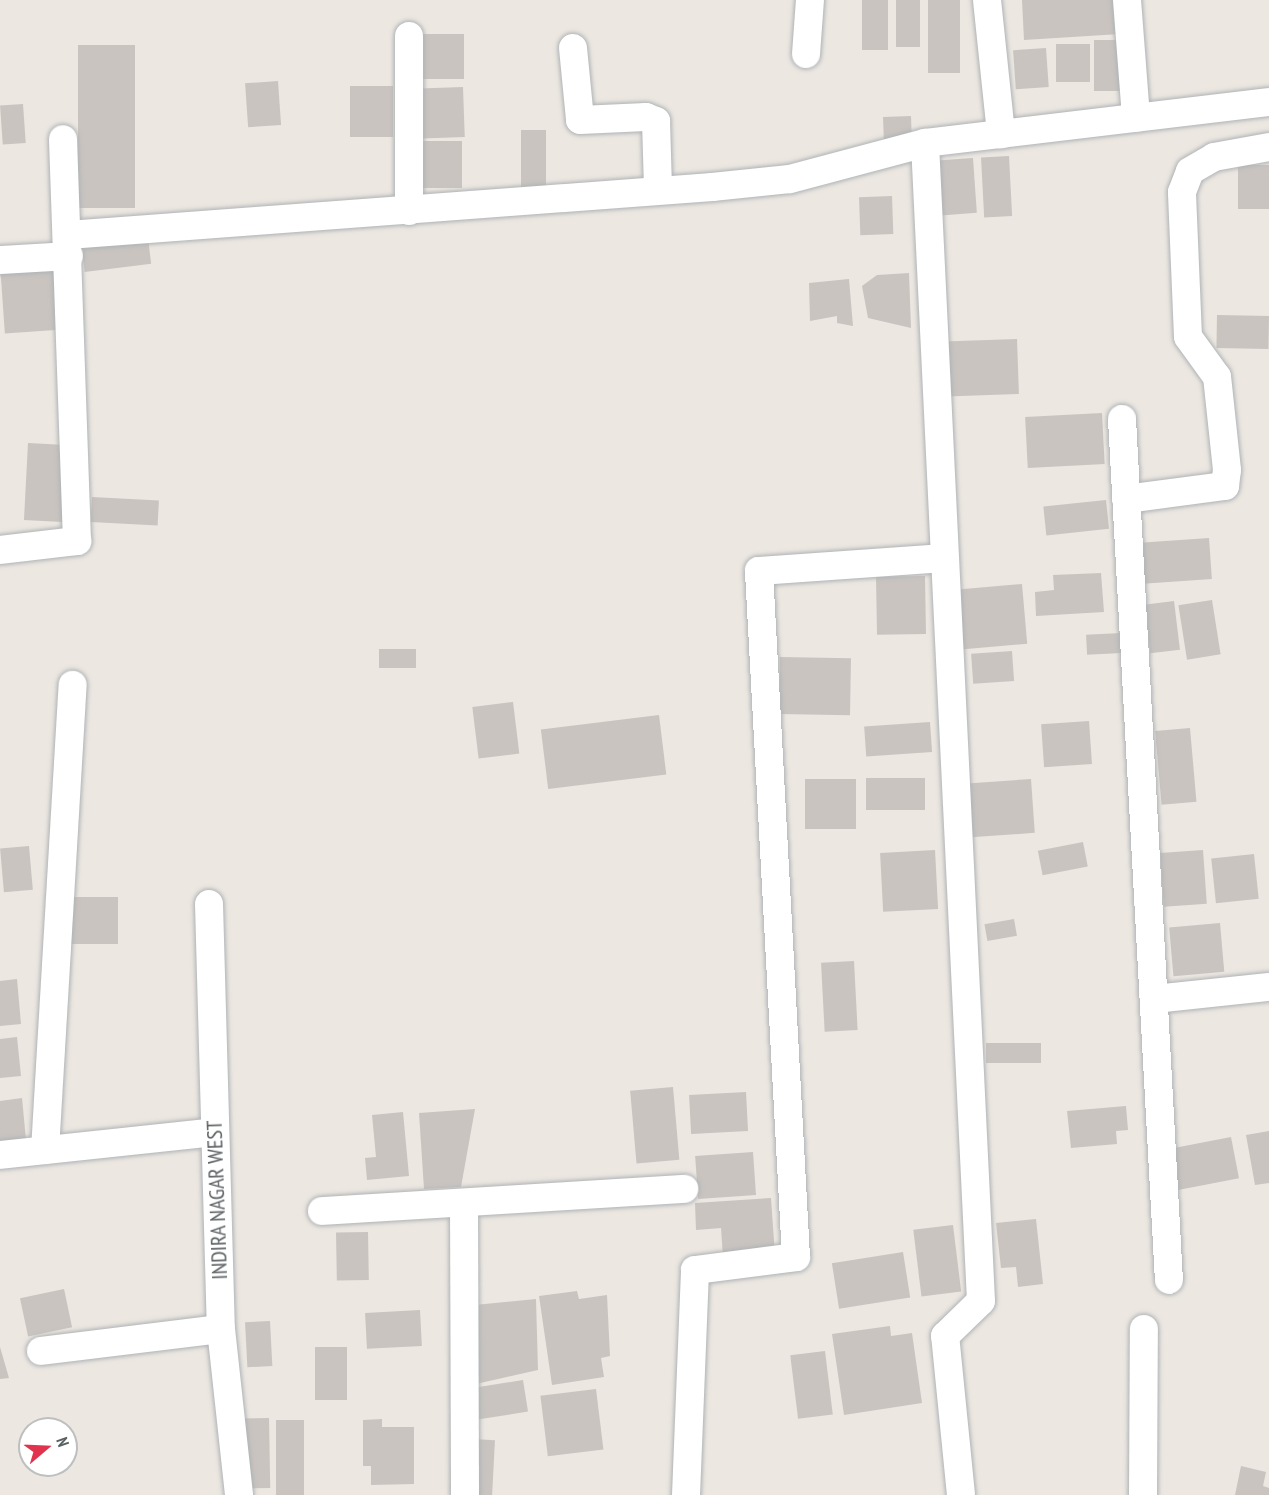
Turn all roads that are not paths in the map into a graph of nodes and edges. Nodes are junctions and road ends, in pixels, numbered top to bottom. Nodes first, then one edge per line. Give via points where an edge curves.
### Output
1 (810, 0) edge
2 (987, 0) edge
3 (1127, 0) edge
4 (409, 36) dead end
5 (573, 48) dead end
6 (806, 54) dead end
7 (1269, 102) edge
8 (1136, 118) junction
9 (1001, 134) junction
10 (63, 139) dead end
11 (925, 143) junction
12 (1269, 147) edge
13 (658, 190) junction
14 (409, 211) junction
15 (68, 245) junction
16 (0, 260) edge
17 (1122, 419) dead end
18 (1126, 499) junction
19 (0, 550) edge
20 (945, 558) junction
21 (73, 685) dead end
22 (209, 904) dead end
23 (1269, 987) edge
24 (1154, 999) junction
25 (215, 1132) junction
26 (45, 1150) junction
27 (0, 1155) edge
28 (684, 1189) dead end
29 (464, 1203) junction
30 (322, 1211) dead end
31 (1169, 1280) dead end
32 (221, 1329) junction
33 (1144, 1329) dead end
34 (41, 1351) dead end
35 (239, 1495) edge
36 (465, 1495) edge
37 (686, 1495) edge
38 (961, 1495) edge
39 (1143, 1495) edge

1 - 6 street
2 - 9 street
3 - 8 street
4 - 14 street
5 - 13 street via 580,120 656,120
7 - 8 street
8 - 9 street
9 - 11 street
10 - 15 street
11 - 13 street via 790,179
11 - 20 street
12 - 18 street via 1214,156 1190,171 1182,192 1188,337 1217,377 1227,470 1225,486
13 - 14 street
14 - 15 street
15 - 16 street
15 - 19 street via 77,541
17 - 18 street
18 - 24 street
20 - 37 street via 759,571 796,1257 695,1270
20 - 38 street via 981,1300 945,1336
21 - 26 street
22 - 25 street, INDIRA NAGAR WEST
23 - 24 street
24 - 31 street
25 - 26 street
25 - 32 street, INDIRA NAGAR WEST
26 - 27 street
28 - 29 street
29 - 30 street
29 - 36 street
32 - 34 street
32 - 35 street, INDIRA NAGAR WEST
33 - 39 street

